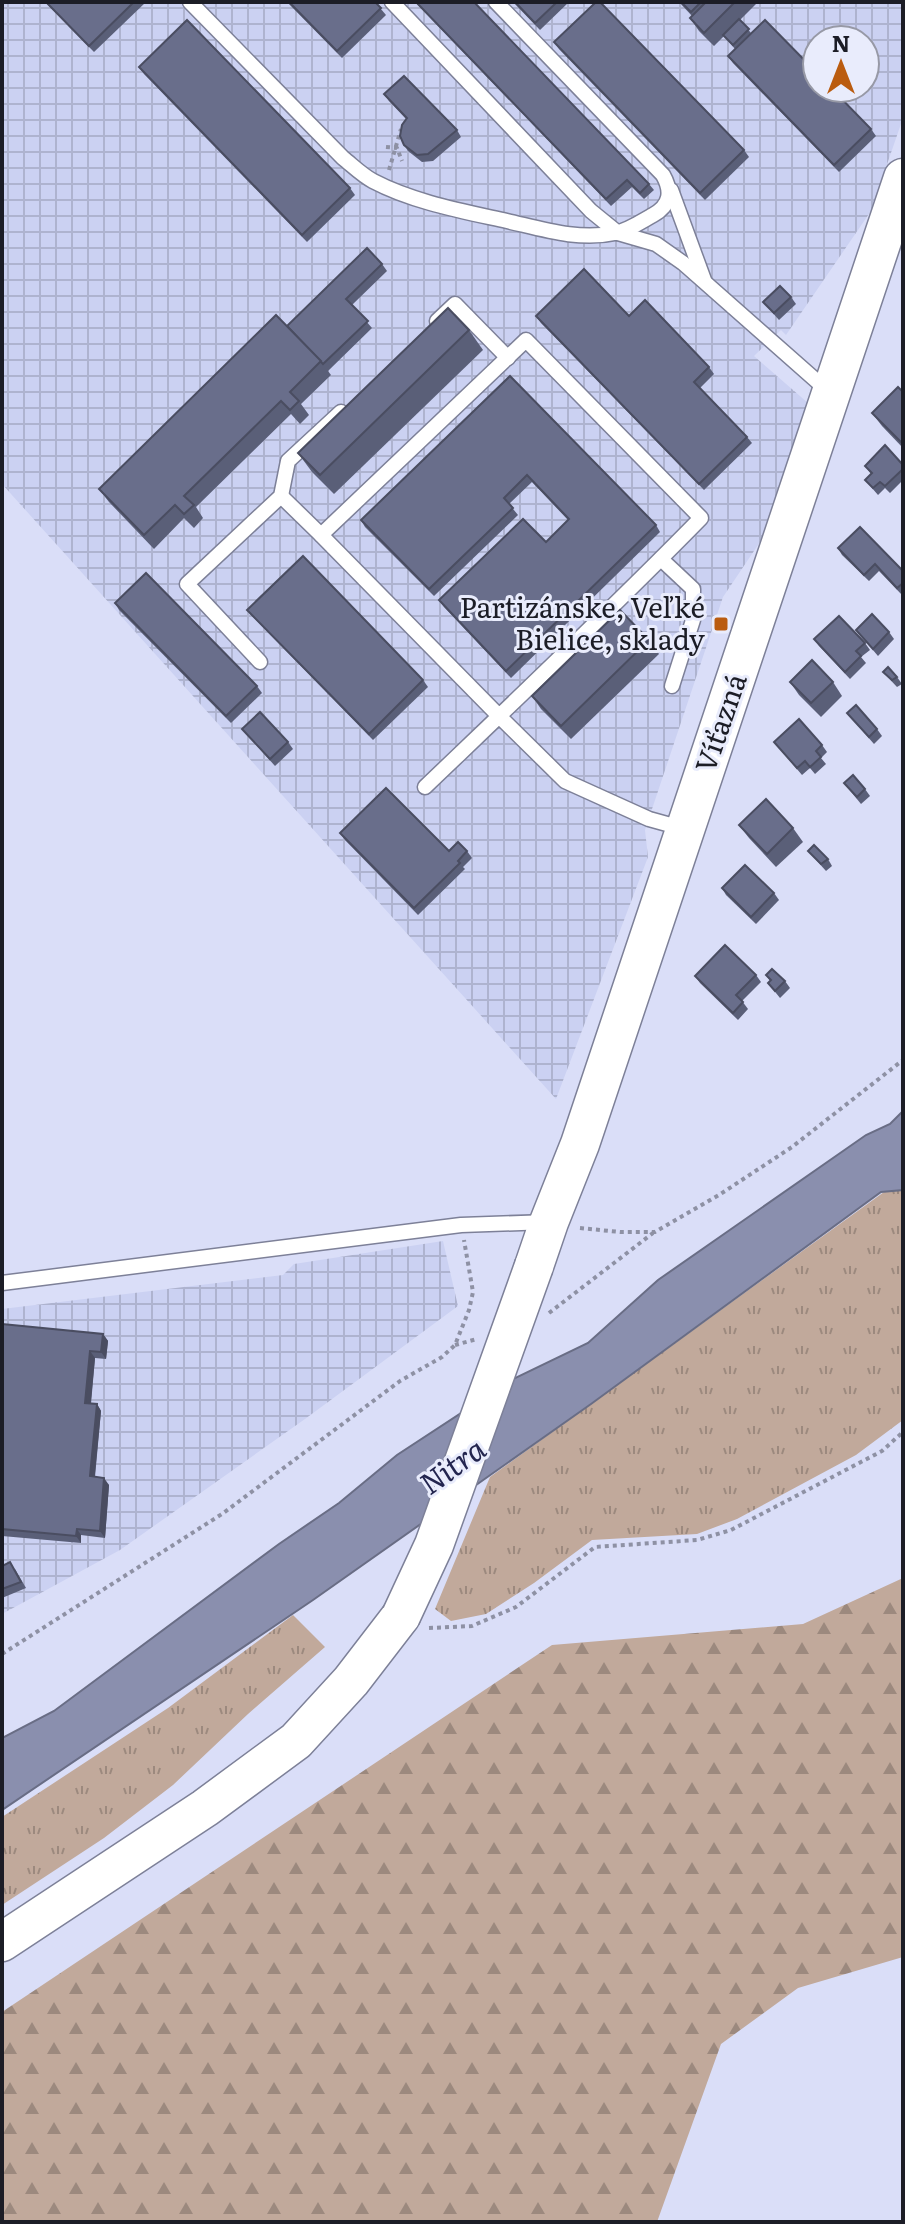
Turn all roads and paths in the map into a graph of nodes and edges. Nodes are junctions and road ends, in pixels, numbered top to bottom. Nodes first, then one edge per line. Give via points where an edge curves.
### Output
1 (190, 2) edge
2 (392, 2) edge
3 (496, 2) edge
4 (404, 123) edge
5 (386, 147) dead end
6 (397, 148) junction
7 (402, 161) dead end
8 (903, 178) edge
9 (381, 184) junction
10 (669, 186) junction
11 (618, 233) junction
12 (705, 282) junction
13 (422, 335) edge
14 (508, 358) junction
15 (831, 394) junction
16 (355, 398) edge
17 (281, 496) junction
18 (321, 535) junction
19 (661, 559) junction
20 (260, 662) dead end
21 (672, 686) dead end
22 (499, 716) junction
23 (425, 787) dead end
24 (685, 829) junction
25 (903, 1060) edge
26 (549, 1222) junction
27 (461, 1225) junction
28 (655, 1232) junction
29 (2, 1283) edge
30 (549, 1313) dead end
31 (480, 1338) dead end
32 (455, 1345) junction
33 (903, 1432) edge
34 (398, 1620) junction
35 (2, 1654) edge
36 (2, 1942) edge

1 - 9 lane via 343,158
2 - 11 lane
3 - 10 lane
4 - 6 path
5 - 6 path
6 - 7 path
6 - 9 path
8 - 15 main road, Víťazná
9 - 11 lane via 466,212 565,234
10 - 11 lane via 662,210
10 - 12 lane
11 - 12 lane via 656,244
12 - 15 lane
13 - 14 lane via 455,304
14 - 18 lane
14 - 19 lane via 526,340 701,518
15 - 24 main road, Víťazná
16 - 17 lane via 288,461
17 - 18 lane
17 - 20 lane via 187,584
18 - 22 lane
19 - 21 lane via 693,589 693,620
19 - 22 lane
22 - 23 lane
22 - 24 lane via 565,781 649,819
24 - 26 main road, Víťazná
25 - 28 path via 792,1147
26 - 27 lane
26 - 28 path via 591,1230
26 - 34 main road, Víťazná, bridge via 434,1545
27 - 29 lane
27 - 32 path via 473,1292
28 - 30 path
31 - 32 path
32 - 35 path via 222,1514
33 - 34 path via 882,1451 731,1530 697,1540 595,1547 516,1607 472,1626 432,1628
34 - 36 main road, Víťazná via 296,1741

